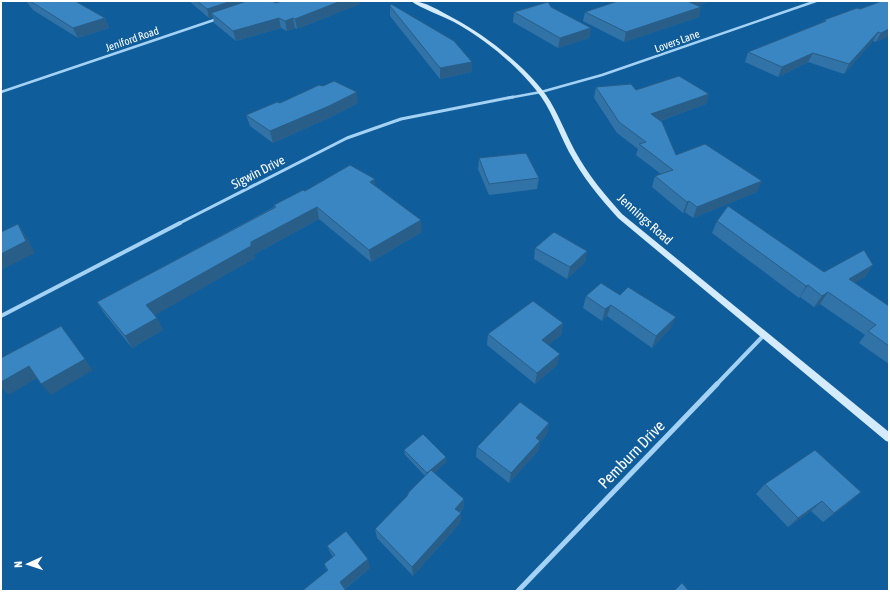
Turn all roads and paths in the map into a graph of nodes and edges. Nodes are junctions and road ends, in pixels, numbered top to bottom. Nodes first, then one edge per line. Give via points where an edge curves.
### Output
1 (413, 1) edge
2 (816, 1) edge
3 (224, 16) edge
4 (1, 92) edge
5 (542, 92) junction
6 (1, 316) edge
7 (764, 335) junction
8 (889, 438) edge
9 (518, 591) edge

1 - 5 street, Jennings Road via 457,21 482,37 504,54
2 - 5 street, Lovers Lane via 657,57
3 - 4 street, Jeniford Road
5 - 6 street, Sigwin Drive via 401,120 347,138
5 - 7 street, Jennings Road via 567,143 599,194 620,216
7 - 8 street, Jennings Road
7 - 9 street, Pemburn Drive

